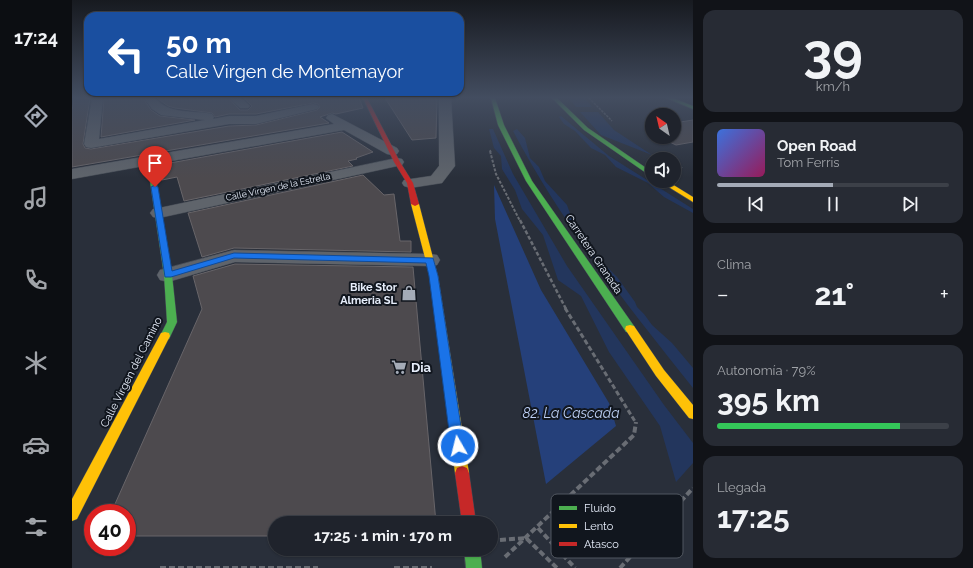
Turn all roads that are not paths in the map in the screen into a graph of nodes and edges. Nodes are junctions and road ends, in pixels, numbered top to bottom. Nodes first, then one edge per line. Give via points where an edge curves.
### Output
1 (94, 125) edge
2 (200, 125) edge
3 (378, 125) edge
4 (446, 125) edge
5 (501, 125) edge
6 (581, 125) edge
7 (344, 126) joint
8 (394, 156) junction
9 (150, 161) junction
10 (645, 170) edge
11 (72, 174) edge
12 (410, 183) junction
13 (673, 188) edge
14 (693, 200) edge
15 (159, 213) junction
16 (430, 260) junction
17 (168, 275) junction
18 (693, 414) edge
19 (72, 514) edge
20 (468, 516) edge
21 (473, 556) edge
22 (474, 568) edge

1 - 2 street via 91,144
3 - 8 street
4 - 12 street via 447,166 436,180
5 - 18 street, Carretera Granada via 529,181 660,373
6 - 10 street
7 - 8 street
7 - 9 street
8 - 12 street
8 - 15 street, Calle Virgen de la Estrella
9 - 11 street
9 - 15 street, Calle Virgen del Camino
12 - 16 street
13 - 14 street
15 - 17 street, Calle Virgen del Camino
16 - 17 street via 234,256
16 - 20 street
17 - 19 street, Calle Virgen del Camino via 172,322
21 - 22 street

